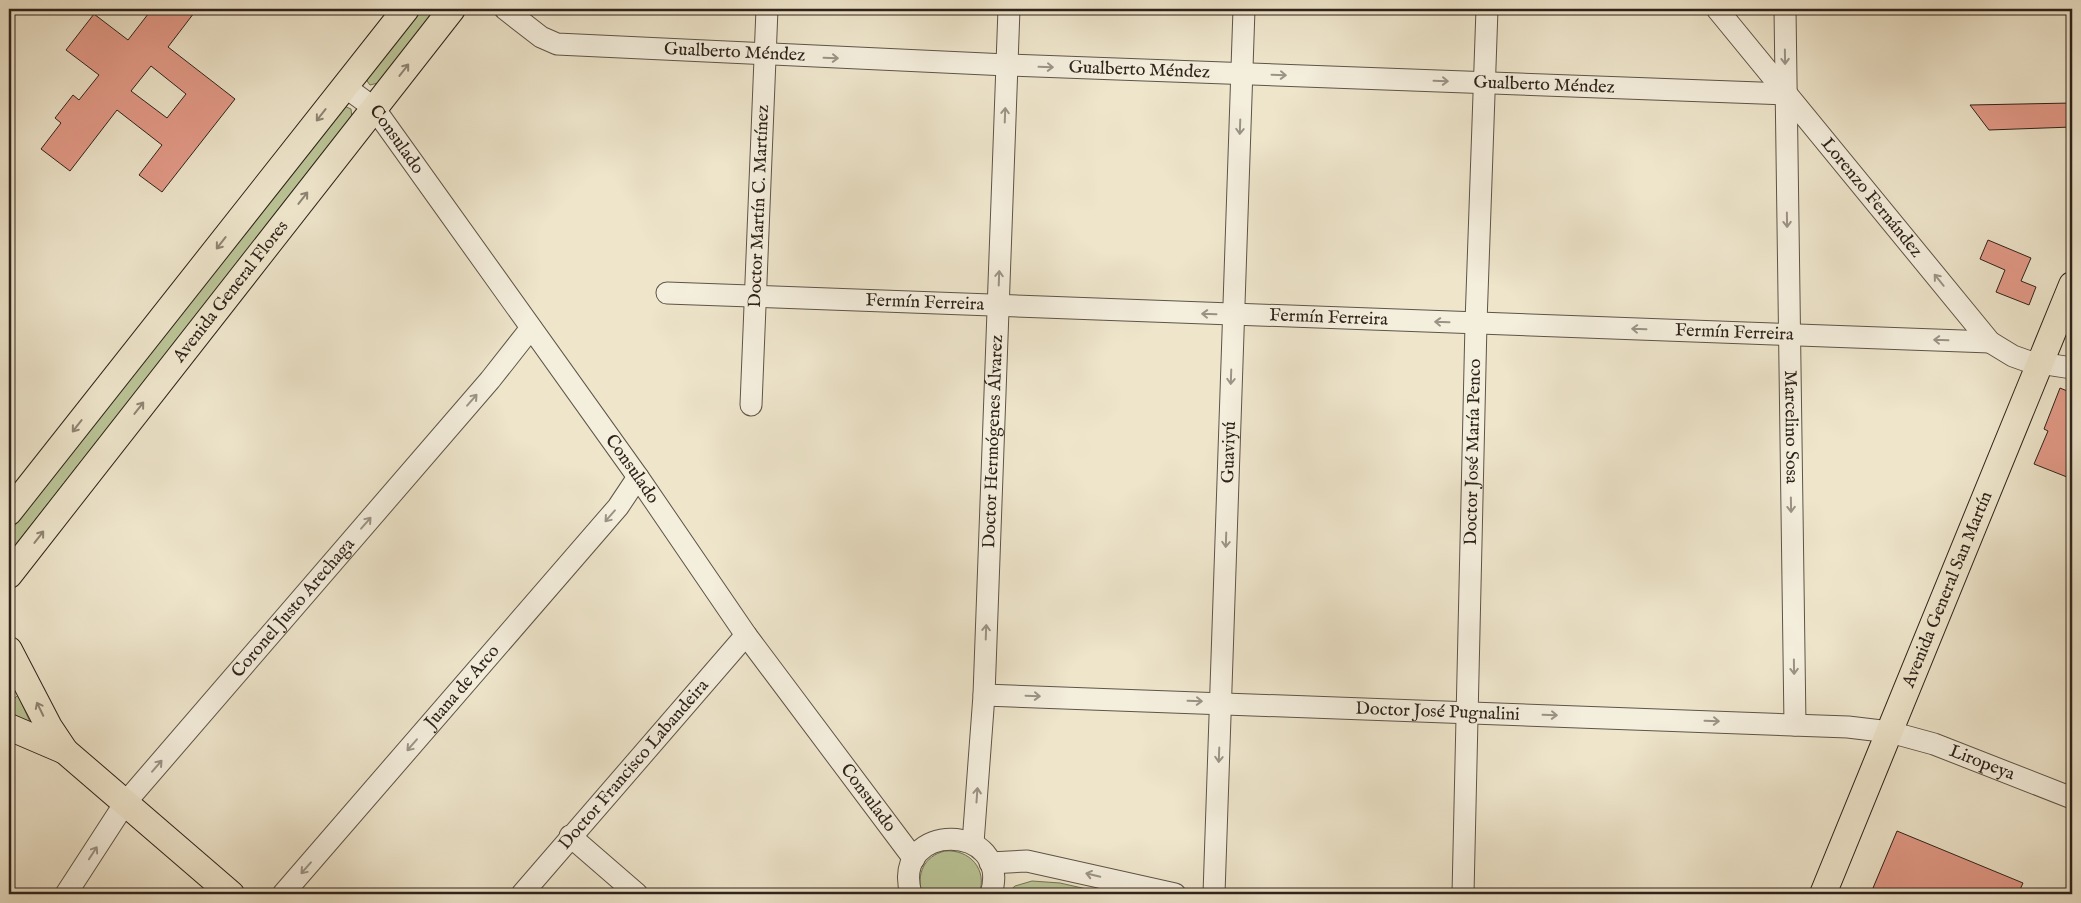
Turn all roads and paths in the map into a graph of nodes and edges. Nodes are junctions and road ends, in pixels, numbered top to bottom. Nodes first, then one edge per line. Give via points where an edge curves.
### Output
1 (406, 9) edge
2 (452, 9) edge
3 (505, 9) edge
4 (766, 9) edge
5 (1009, 9) edge
6 (1244, 9) edge
7 (1487, 9) edge
8 (1717, 9) edge
9 (1785, 9) edge
10 (765, 55) junction
11 (1007, 65) junction
12 (1242, 74) junction
13 (1484, 83) junction
14 (344, 86) junction
15 (1786, 94) junction
16 (374, 108) junction
17 (2072, 284) edge
18 (668, 293) dead end
19 (755, 297) junction
20 (998, 306) junction
21 (1234, 314) junction
22 (1476, 323) junction
23 (531, 328) junction
24 (1788, 334) junction
25 (1990, 342) junction
26 (2042, 363) junction
27 (2072, 368) edge
28 (751, 405) dead end
29 (638, 477) junction
30 (9, 512) edge
31 (9, 575) edge
32 (746, 635) junction
33 (13, 657) edge
34 (9, 689) edge
35 (984, 695) junction
36 (1220, 702) junction
37 (1467, 711) junction
38 (1795, 725) junction
39 (9, 727) edge
40 (1890, 732) junction
41 (65, 751) junction
42 (2072, 798) edge
43 (125, 802) junction
44 (570, 836) junction
45 (973, 843) junction
46 (914, 859) junction
47 (990, 863) junction
48 (66, 894) edge
49 (232, 894) edge
50 (283, 894) edge
51 (522, 894) edge
52 (637, 894) edge
53 (912, 894) edge
54 (991, 894) edge
55 (1175, 894) edge
56 (1214, 894) edge
57 (1463, 894) edge
58 (1822, 894) edge

1 - 14 main road
16 -> 2 main road, Avenida General Flores
3 - 10 street, Gualberto Méndez via 541,37 557,44
4 - 10 street, Doctor Martín C. Martínez
5 - 11 street, Doctor Hermógenes Álvarez
6 - 12 street, Guaviyú
7 - 13 street, Doctor José María Penco
8 - 15 street, Lorenzo Fernández
9 -> 15 street, Marcelino Sosa
10 -> 11 street, Gualberto Méndez
10 - 19 street, Doctor Martín C. Martínez
11 -> 12 street, Gualberto Méndez
20 -> 11 street, Doctor Hermógenes Álvarez
12 -> 13 street, Gualberto Méndez
12 -> 21 street, Guaviyú
13 - 15 street, Gualberto Méndez
13 - 22 street, Doctor José María Penco
14 - 16 street, Consulado
14 -> 30 main road
15 -> 24 street, Marcelino Sosa
25 -> 15 street, Lorenzo Fernández
16 - 23 street, Consulado
31 -> 16 main road, Avenida General Flores
17 - 26 main road, Avenida General San Martín
18 - 19 street, Fermín Ferreira
19 - 20 street, Fermín Ferreira
19 - 28 street, Doctor Martín C. Martínez
21 -> 20 street, Fermín Ferreira
35 -> 20 street, Doctor Hermógenes Álvarez
22 -> 21 street, Fermín Ferreira
21 -> 36 street, Guaviyú
24 -> 22 street, Fermín Ferreira
22 - 37 street, Doctor José María Penco
23 - 29 street, Consulado
43 -> 23 street, Coronel Justo Arechaga via 490,380
25 -> 24 street, Fermín Ferreira
24 -> 38 street, Marcelino Sosa
25 - 26 street, Lorenzo Fernández via 2013,356
26 - 27 street, Lorenzo Fernández
26 - 40 main road, Avenida General San Martín
29 - 32 street, Consulado
29 -> 50 street, Juana de Arco via 618,507
32 - 44 street, Doctor Francisco Labandeira
32 - 46 street, Consulado
33 - 34 main road
41 -> 33 main road
35 -> 36 street, Doctor José Pugnalini
45 -> 35 street, Doctor Hermógenes Álvarez
36 - 37 street, Doctor José Pugnalini
36 -> 56 street, Guaviyú
37 -> 38 street, Doctor José Pugnalini
37 - 57 street, Doctor José María Penco
38 - 40 street, Doctor José Pugnalini
39 - 41 main road
40 - 42 street, Liropeya via 1934,744
40 - 58 main road, Avenida General San Martín
41 - 43 main road
48 -> 43 street, Coronel Justo Arechaga
43 - 49 main road
44 - 51 street, Doctor Francisco Labandeira
44 - 52 street
45 - 46 street via 945,838 927,845
45 - 47 street
46 - 53 street via 909,877
47 - 54 street via 994,883
55 -> 47 street via 1027,861

